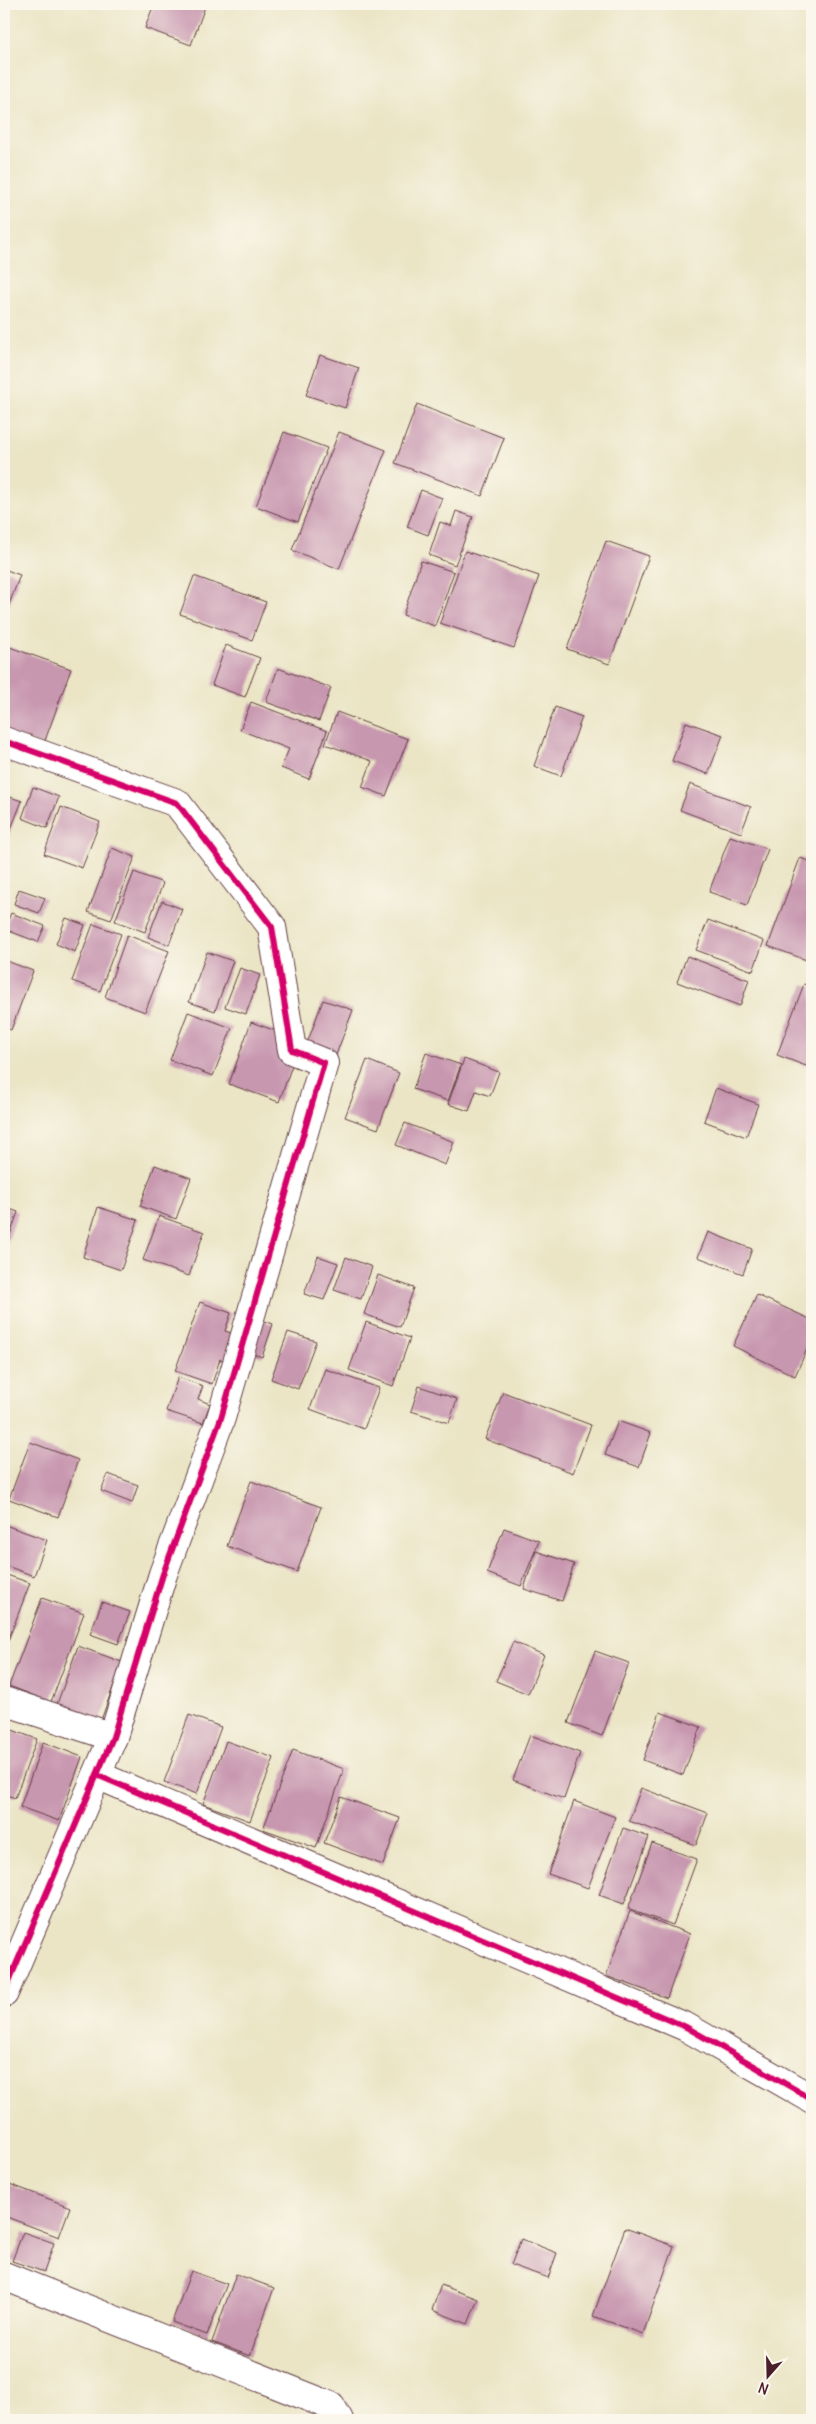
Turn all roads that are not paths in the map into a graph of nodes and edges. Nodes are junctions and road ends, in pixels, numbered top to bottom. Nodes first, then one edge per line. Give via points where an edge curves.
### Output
1 (4, 741) edge
2 (4, 1701) edge
3 (113, 1737) junction
4 (97, 1775) junction
5 (4, 1993) edge
6 (812, 2099) edge
7 (4, 2276) edge
8 (339, 2420) edge

1 - 3 street via 177,803 272,927 292,1050 324,1063 221,1418 163,1574
2 - 3 street
3 - 4 street
4 - 5 street
4 - 6 street via 686,2028
7 - 8 street via 330,2406

